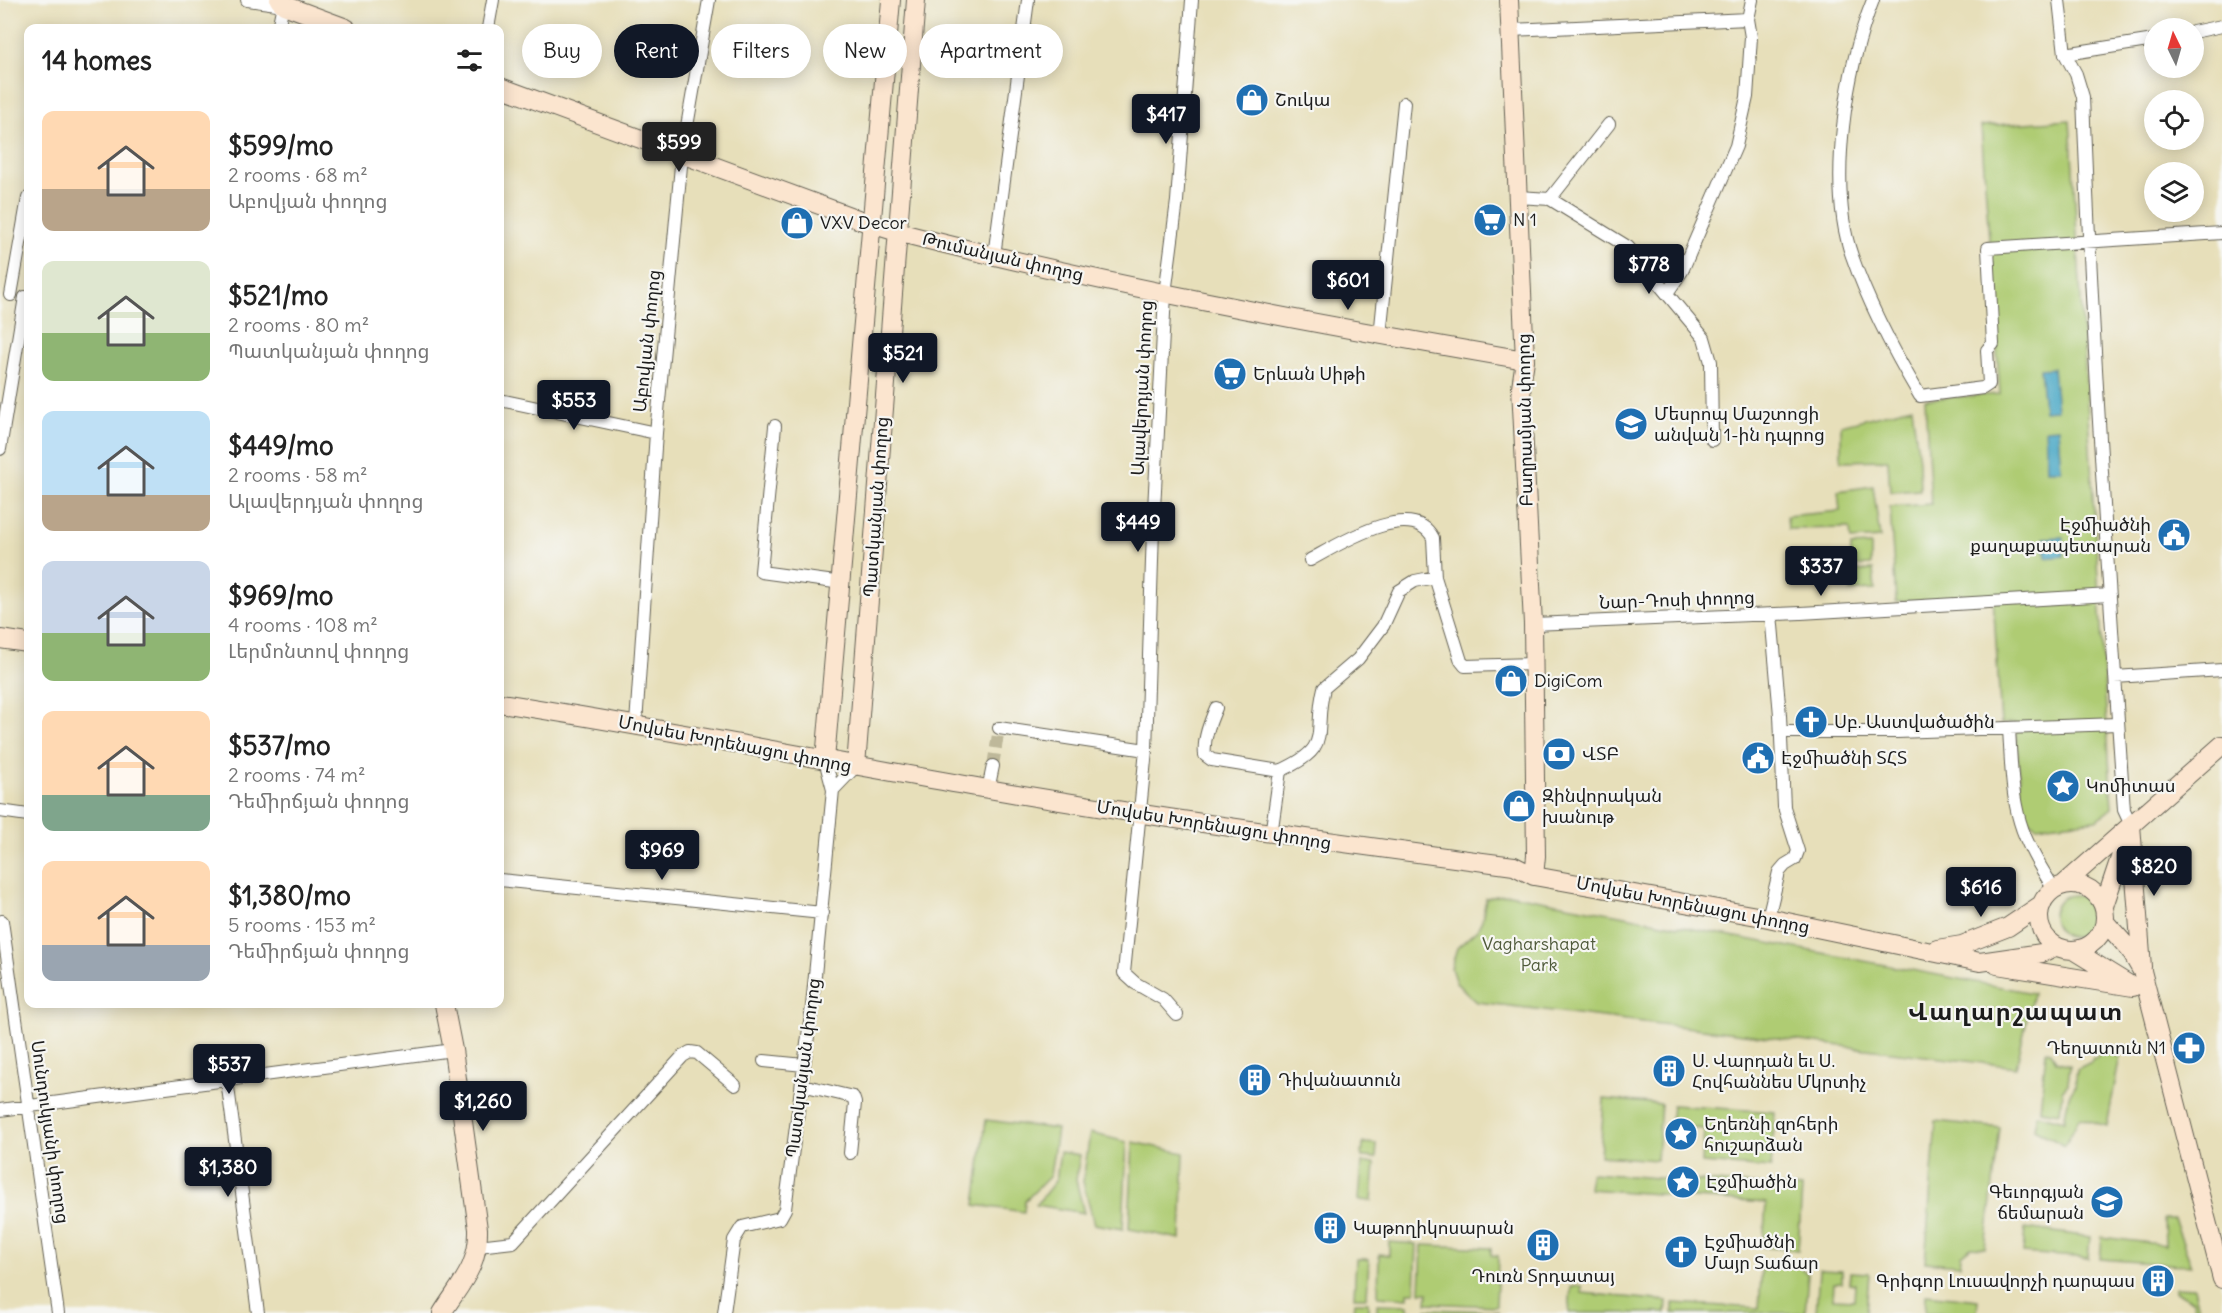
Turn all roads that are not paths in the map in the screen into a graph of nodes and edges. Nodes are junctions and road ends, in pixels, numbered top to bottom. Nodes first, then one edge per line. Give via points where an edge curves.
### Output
1 (248, 0) edge
2 (493, 0) edge
3 (709, 0) edge
4 (891, 0) edge
5 (916, 0) edge
6 (1028, 0) edge
7 (1192, 0) edge
8 (1509, 0) edge
9 (1752, 0) edge
10 (1873, 0) edge
11 (2059, 0) edge
12 (282, 2) edge
13 (1748, 19) junction
14 (279, 24) edge
15 (336, 24) edge
16 (489, 24) edge
17 (2222, 26) edge
18 (1510, 30) junction
19 (2204, 30) edge
20 (2144, 42) edge
21 (2065, 54) junction
22 (504, 88) edge
23 (1404, 104) dead end
24 (1608, 124) dead end
25 (682, 155) junction
26 (1518, 197) junction
27 (1550, 200) junction
28 (24, 215) edge
29 (871, 225) junction
30 (897, 232) junction
31 (2222, 233) edge
32 (2088, 242) junction
33 (994, 256) junction
34 (1667, 293) junction
35 (5, 294) edge
36 (1165, 294) junction
37 (24, 297) edge
38 (24, 314) edge
39 (1380, 336) junction
40 (1525, 360) junction
41 (504, 401) edge
42 (775, 426) dead end
43 (656, 433) junction
44 (1712, 440) dead end
45 (0, 449) edge
46 (1310, 560) dead end
47 (1435, 577) junction
48 (842, 583) junction
49 (2110, 595) junction
50 (1772, 614) junction
51 (1533, 624) junction
52 (0, 639) edge
53 (24, 642) edge
54 (1533, 664) junction
55 (2222, 670) edge
56 (2115, 677) junction
57 (504, 704) edge
58 (1216, 708) dead end
59 (636, 724) junction
60 (2118, 724) junction
61 (999, 728) dead end
62 (2009, 729) junction
63 (1781, 732) junction
64 (2222, 745) edge
65 (1146, 750) junction
66 (825, 760) junction
67 (856, 766) junction
68 (993, 766) tunnel mouth
69 (1280, 771) junction
70 (988, 789) junction
71 (833, 790) junction
72 (0, 811) edge
73 (24, 814) edge
74 (1142, 814) junction
75 (2130, 825) junction
76 (1271, 835) junction
77 (1534, 876) junction
78 (504, 880) edge
79 (2059, 887) junction
80 (2042, 904) junction
81 (822, 913) junction
82 (2104, 914) junction
83 (1768, 918) junction
84 (2, 921) dead end
85 (2065, 948) junction
86 (1928, 951) junction
87 (1980, 962) junction
88 (2142, 971) junction
89 (4, 975) edge
90 (2133, 987) junction
91 (2150, 1002) junction
92 (445, 1008) edge
93 (1177, 1015) dead end
94 (453, 1050) junction
95 (764, 1061) dead end
96 (804, 1065) junction
97 (227, 1080) junction
98 (735, 1085) dead end
99 (802, 1085) junction
100 (28, 1106) junction
101 (0, 1110) edge
102 (850, 1153) dead end
103 (478, 1246) junction
104 (2222, 1279) edge
105 (58, 1313) edge
106 (258, 1313) edge
107 (442, 1313) edge
108 (724, 1313) edge

1 - 12 street
2 - 16 street
3 - 25 street, Աբովյան փողոց
4 - 29 main road, Պատկանյան փողոց
5 - 30 main road, Պատկանյան փողոց
6 - 33 street
7 - 36 street, Ալավերդյան փողոց via 1177,201
8 - 18 main road, Բաղրամյան փողոց
9 - 13 street
10 - 32 street via 1863,24 1848,90 1841,208 1851,255 1894,351 1920,396 1987,387 1988,350 1993,344 1988,248
11 - 21 street
12 - 14 street
12 - 15 main road
13 - 18 street
13 - 34 street via 1751,38 1747,97 1736,146 1686,262
17 - 19 street
18 - 26 main road, Բաղրամյան փողոց
20 - 21 street
21 - 32 street via 2083,97
22 - 25 main road, Թումանյան փողոց
23 - 39 street
24 - 27 street
25 - 29 main road, Թումանյան փողոց
25 - 43 street, Աբովյան փողոց
26 - 27 street
26 - 40 main road, Բաղրամյան փողոց
27 - 34 street via 1628,247
28 - 35 street
29 - 30 main road, Թումանյան փողոց
29 - 48 main road, Պատկանյան փողոց
30 - 33 main road, Թումանյան փողոց
30 - 67 main road, Պատկանյան փողոց
31 - 32 street
32 - 49 street
33 - 36 main road, Թումանյան փողոց
34 - 44 street via 1704,338 1712,362
35 - 37 street
36 - 39 main road, Թումանյան փողոց
36 - 65 street, Ալավերդյան փողոց
38 - 45 street
39 - 40 main road, Թումանյան փողոց
40 - 51 main road, Բաղրամյան փողոց via 1521,387
41 - 43 street
42 - 48 street via 761,572
43 - 59 street, Աբովյան փողոց
46 - 47 street via 1366,531 1400,522 1418,523 1433,538
47 - 54 street via 1465,666
47 - 69 street via 1414,581 1399,591 1383,626 1365,650 1324,688 1318,743 1310,754
48 - 66 main road, Պատկանյան փողոց
49 - 50 street, Նար-Դոսի փողոց
49 - 56 street
50 - 51 street, Նար-Դոսի փողոց
50 - 63 street
51 - 54 main road, Բաղրամյան փողոց
52 - 53 main road
54 - 77 main road, Բաղրամյան փողոց
55 - 56 street
56 - 60 street
57 - 59 main road, Մովսես Խորենացու փողոց
58 - 69 street via 1205,755 1212,760
59 - 66 main road, Մովսես Խորենացու փողոց
60 - 62 street
60 - 75 street via 2124,810
61 - 65 street
62 - 63 street
62 - 79 street via 2020,822 2033,853
63 - 83 street via 1784,807 1798,851 1795,859 1779,872
64 - 75 main road
65 - 74 street, Ալավերդյան փողոց
66 - 67 main road, Մովսես Խորենացու փողոց
66 - 71 street, Պատկանյան փողոց
67 - 70 main road, Մովսես Խորենացու փողոց
67 - 71 street
68 - 70 street
69 - 76 street
70 - 74 main road, Մովսես Խորենացու փողոց
71 - 81 street, Պատկանյան փողոց
72 - 73 street
74 - 76 main road, Մովսես Խորենացու փողոց
74 - 93 street, Ալավերդյան փողոց via 1124,973 1163,999
75 - 79 main road
75 - 82 main road
75 - 88 main road
76 - 77 main road, Մովսես Խորենացու փողոց via 1514,866
77 - 83 main road, Մովսես Խորենացու փողոց
78 - 81 street
79 - 80 main road
79 - 82 main road via 2073,884 2092,890 2099,897
80 - 85 main road via 2040,923 2049,940
80 - 86 main road, Մովսես Խորենացու փողոց via 2008,927 1962,945
81 - 96 street, Պատկանյան փողոց
82 - 85 main road via 2101,933 2094,941 2085,947
82 - 88 main road
83 - 86 main road, Մովսես Խորենացու փողոց
84 - 89 street, Սունդուկյանի փողոց
85 - 87 main road, Մովսես Խորենացու փողոց
85 - 90 main road
86 - 87 main road, Մովսես Խորենացու փողոց
87 - 90 main road
88 - 91 main road
89 - 100 street, Սունդուկյանի փողոց
90 - 91 main road
91 - 104 main road
92 - 94 main road
94 - 97 street
94 - 103 main road
95 - 96 street
96 - 99 street, Պատկանյան փողոց
97 - 100 street
97 - 106 street
98 - 103 street via 697,1053 690,1052 513,1242
99 - 102 street via 853,1097
99 - 108 street, Պատկանյան փողոց via 785,1209 780,1218 742,1227 734,1240
100 - 101 street
100 - 105 street, Սունդուկյանի փողոց
103 - 107 main road via 475,1261

